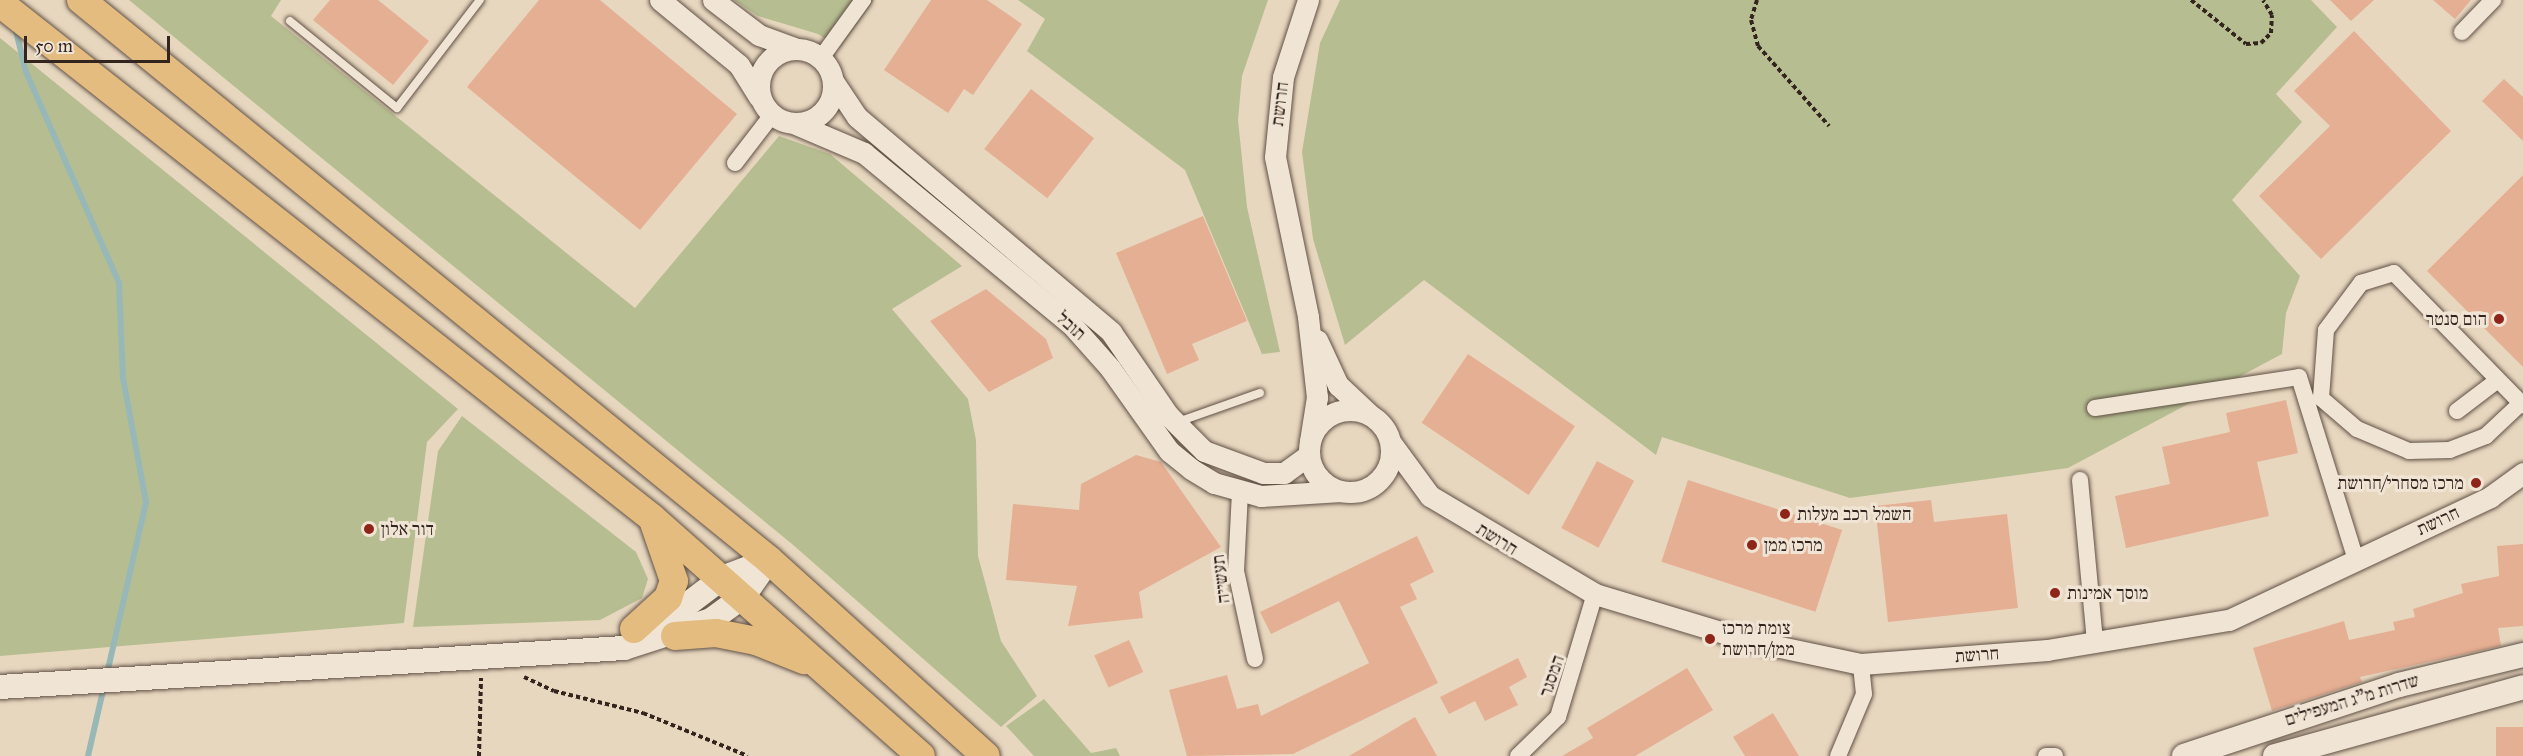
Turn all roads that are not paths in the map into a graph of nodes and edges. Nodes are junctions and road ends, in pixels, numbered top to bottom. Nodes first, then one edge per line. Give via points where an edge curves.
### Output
1 (81, 0) edge
2 (480, 0) edge
3 (660, 0) edge
4 (713, 0) edge
5 (863, 0) edge
6 (1308, 0) edge
7 (2493, 0) edge
8 (0, 3) edge
9 (290, 21) dead end
10 (2462, 32) dead end
11 (797, 49) junction
12 (821, 58) junction
13 (834, 81) junction
14 (766, 107) junction
15 (796, 124) junction
16 (735, 163) dead end
17 (1308, 317) junction
18 (2498, 380) junction
19 (1260, 393) dead end
20 (2522, 404) edge
21 (2095, 408) dead end
22 (2457, 411) dead end
23 (1370, 414) junction
24 (1175, 423) junction
25 (1391, 443) junction
26 (1309, 448) junction
27 (2523, 473) edge
28 (2080, 480) dead end
29 (1366, 490) junction
30 (1341, 491) junction
31 (1240, 492) junction
32 (1430, 496) junction
33 (652, 518) junction
34 (769, 560) junction
35 (2356, 560) junction
36 (722, 578) junction
37 (1595, 594) junction
38 (743, 597) junction
39 (634, 629) junction
40 (675, 636) junction
41 (2095, 642) junction
42 (555, 652) junction
43 (2523, 655) edge
44 (1255, 659) dead end
45 (1862, 664) junction
46 (826, 669) junction
47 (0, 687) edge
48 (2523, 687) edge
49 (921, 756) edge
50 (986, 756) edge
51 (1518, 756) edge
52 (1838, 756) edge
53 (2046, 756) edge
54 (2055, 756) edge
55 (2184, 756) edge
56 (2276, 756) edge

1 - 34 highway
2 - 9 lane via 397,108
3 - 14 street via 739,65
4 - 11 street via 759,35
5 - 12 street
6 - 17 street, חרושת via 1283,77 1275,157
7 - 10 street
8 - 33 highway
11 - 12 street
11 - 14 street via 766,64
12 - 13 street
13 - 15 street via 833,94 820,116
13 - 24 street, תובל via 857,117 1111,332
14 - 15 street
14 - 16 street
15 - 31 street, תובל via 864,153 1071,324 1110,368 1169,451 1207,478
17 - 23 street, חרושת via 1338,385
17 - 26 street, חרושת via 1317,397
18 - 20 street
18 - 20 street via 2394,273 2361,283 2326,330 2321,398 2357,429 2409,452 2450,450 2486,436
18 - 22 street
19 - 24 lane
21 - 35 street via 2299,377
23 - 25 street
23 - 26 street via 1333,413
24 - 26 street, תובל via 1204,451 1246,471 1284,473
25 - 29 street via 1384,476
25 - 32 street, חרושת
26 - 30 street via 1319,478
27 - 35 street, חרושת via 2490,497
28 - 41 street
29 - 30 street
29 - 32 street, חרושת via 1388,485
30 - 31 street, תובל
31 - 44 street, תעשייה via 1236,571
32 - 37 street, חרושת
33 - 36 highway
33 - 39 highway via 674,581 668,598
34 - 36 main road
34 - 38 main road
34 - 50 highway
35 - 41 street, חרושת via 2229,620
36 - 38 highway
36 - 39 main road via 684,608
37 - 45 street, חרושת via 1747,640
37 - 51 street, המסגר via 1558,717
38 - 40 main road via 711,620
38 - 46 highway
39 - 42 main road
40 - 42 main road via 624,648
40 - 46 highway via 716,633 756,641
41 - 45 street, חרושת
42 - 47 main road
43 - 55 main road, שדרות מ"ג המעפילים via 2399,685
45 - 52 street via 1864,694
46 - 49 highway
48 - 56 main road, שדרות מ"ג המעפילים via 2408,715
53 - 54 street

